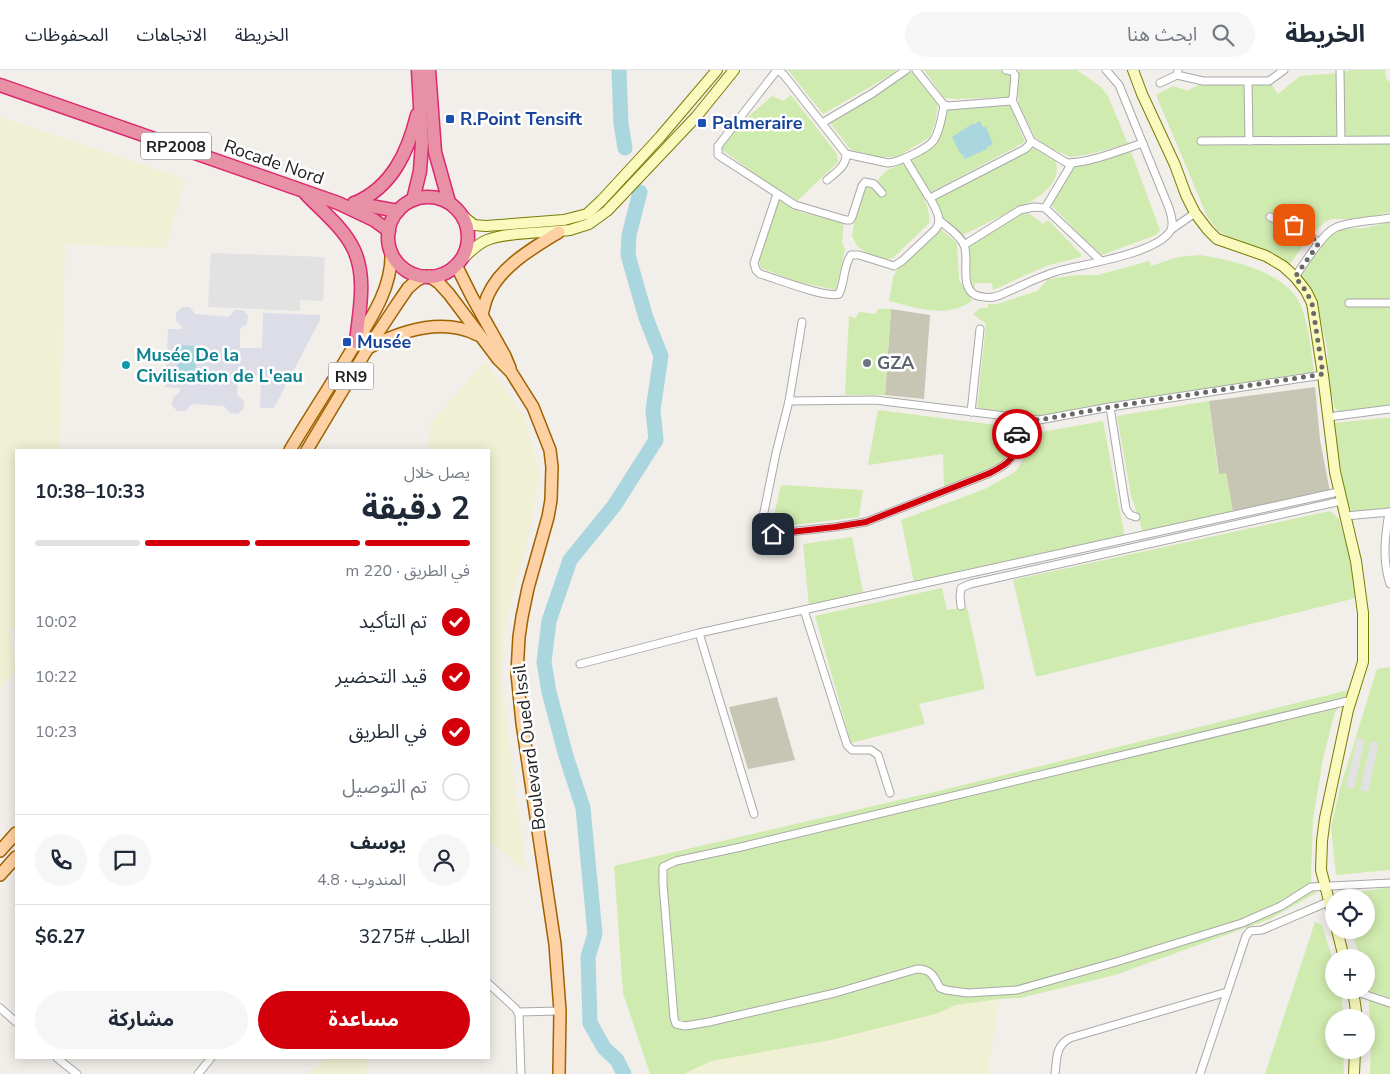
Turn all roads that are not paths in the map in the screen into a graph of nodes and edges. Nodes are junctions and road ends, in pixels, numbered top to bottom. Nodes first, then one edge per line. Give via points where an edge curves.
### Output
1 (418, 70) edge
2 (428, 70) edge
3 (718, 70) edge
4 (734, 70) edge
5 (778, 70) edge
6 (905, 70) edge
7 (916, 70) edge
8 (1006, 70) edge
9 (1106, 70) edge
10 (1133, 70) edge
11 (1284, 70) edge
12 (1340, 70) edge
13 (1178, 73) edge
14 (1248, 82) junction
15 (1160, 83) dead end
16 (0, 85) edge
17 (1012, 100) junction
18 (420, 105) junction
19 (944, 105) junction
20 (822, 123) junction
21 (1031, 140) junction
22 (1341, 140) junction
23 (1390, 140) edge
24 (1201, 141) dead end
25 (1248, 141) junction
26 (1143, 143) junction
27 (846, 154) junction
28 (905, 158) junction
29 (1072, 163) junction
30 (827, 180) dead end
31 (304, 192) junction
32 (882, 193) dead end
33 (777, 194) junction
34 (930, 198) junction
35 (413, 200) junction
36 (449, 202) junction
37 (338, 203) junction
38 (355, 203) junction
39 (1045, 208) junction
40 (398, 211) junction
41 (1195, 213) junction
42 (463, 216) junction
43 (1270, 217) dead end
44 (1390, 218) edge
45 (940, 221) junction
46 (1172, 229) junction
47 (389, 231) junction
48 (559, 232) junction
49 (1319, 243) junction
50 (964, 246) junction
51 (392, 252) junction
52 (1100, 260) junction
53 (459, 262) junction
54 (427, 276) junction
55 (1295, 277) junction
56 (1349, 303) dead end
57 (1390, 303) edge
58 (482, 314) junction
59 (802, 322) dead end
60 (980, 329) dead end
61 (481, 336) junction
62 (356, 342) junction
63 (368, 348) junction
64 (511, 372) junction
65 (1323, 374) junction
66 (789, 400) junction
67 (1110, 407) junction
68 (1389, 410) edge
69 (971, 412) junction
70 (1328, 417) junction
71 (1017, 418) junction
72 (291, 449) edge
73 (308, 449) edge
74 (1339, 497) junction
75 (1389, 512) edge
76 (1345, 516) junction
77 (1136, 517) dead end
78 (1390, 584) edge
79 (961, 606) dead end
80 (804, 610) junction
81 (699, 633) junction
82 (580, 664) dead end
83 (1352, 700) junction
84 (890, 793) dead end
85 (754, 814) dead end
86 (15, 834) edge
87 (0, 851) edge
88 (15, 858) edge
89 (0, 875) edge
90 (1390, 883) edge
91 (1324, 886) junction
92 (1325, 890) edge
93 (1325, 903) edge
94 (490, 985) edge
95 (1227, 992) junction
96 (1375, 998) edge
97 (1390, 1003) edge
98 (0, 1008) edge
99 (560, 1011) junction
100 (518, 1012) junction
101 (15, 1021) edge
102 (58, 1059) edge
103 (210, 1059) edge
104 (1355, 1059) edge
105 (77, 1074) edge
106 (198, 1074) edge
107 (521, 1074) edge
108 (559, 1074) edge
109 (1055, 1074) edge
110 (1200, 1074) edge
111 (1354, 1074) edge

1 - 18 highway
2 - 36 highway via 435,152
3 - 42 street via 587,214 564,220 486,226 474,225
4 - 48 street via 608,211 580,228
5 - 20 street
5 - 33 street via 717,151 724,160
6 - 20 street
7 - 19 street
8 - 17 street via 1015,75
9 - 26 street via 1119,85
10 - 41 street
11 - 14 street via 1269,81
12 - 22 street
13 - 14 street via 1203,81
13 - 15 street
14 - 25 street
16 - 31 highway, Rocade Nord / RP2008
17 - 19 street
17 - 21 street
18 - 35 highway via 422,159
18 - 38 highway via 408,144 395,171 376,192
19 - 28 street via 934,140
20 - 27 street
21 - 29 street
21 - 34 street via 1025,149
22 - 23 street
22 - 25 street
24 - 25 street
26 - 29 street
26 - 46 street via 1169,208
27 - 28 street via 888,163
27 - 30 street via 843,166
28 - 34 street
29 - 39 street
31 - 37 highway, Rocade Nord / RP2008
31 - 62 highway via 338,227 354,250 361,284
32 - 33 street via 874,184 865,182 850,220 803,208
33 - 45 street via 755,259 756,270 760,274 830,295 839,294 851,255 894,266 935,230
34 - 45 street
35 - 36 highway via 432,197
35 - 40 highway
36 - 42 highway
37 - 38 highway, RP2008
37 - 47 highway, RP2008
38 - 40 highway, RP2008
39 - 50 street via 1020,210
39 - 52 street
40 - 47 highway
41 - 46 street
41 - 55 street via 1217,239 1266,256
42 - 53 highway via 468,244
43 - 49 street via 1298,227
44 - 49 street via 1337,227
45 - 50 street via 956,234
46 - 52 street via 1142,250
47 - 51 highway, RN9
48 - 53 street via 487,240
48 - 58 main road via 502,273 487,296
49 - 55 street
50 - 52 street via 967,283 975,295 985,298 994,298 1046,275
51 - 54 highway via 405,269
51 - 62 main road, RN9 via 392,264 383,294
53 - 54 highway, RN9 via 441,274
53 - 58 main road, Boulevard Oued Issil
54 - 61 main road, Boulevard Oued Issil via 449,294
54 - 63 main road, RN9 via 408,288
55 - 65 street via 1312,303
56 - 57 street
58 - 64 main road, Boulevard Oued Issil
59 - 66 street
60 - 69 street
61 - 63 main road via 467,329 434,326 385,339
61 - 64 main road, Boulevard Oued Issil
62 - 72 main road, RN9
63 - 73 main road, RN9
64 - 99 main road, Boulevard Oued Issil via 543,430 552,467 548,517 522,617 518,673 522,723 556,944
65 - 67 street
65 - 70 street
66 - 69 street via 876,400
66 - 71 street via 762,525 768,534 866,522 1002,468 1016,451
67 - 71 street via 1039,420
67 - 77 street via 1126,509
68 - 70 street
69 - 71 street
70 - 74 street
74 - 76 street
74 - 79 street via 970,584 961,588
74 - 80 street
75 - 76 street
75 - 78 street via 1384,557
76 - 83 street via 1356,561 1363,613 1363,662
80 - 81 street
80 - 84 street via 847,745 852,750 871,750 878,755
81 - 82 street
81 - 85 street
83 - 91 street via 1325,818 1322,841
83 - 91 street via 667,864 663,867 662,884 674,1018 676,1024 685,1026 709,1022 835,994 917,969 931,972 940,988 946,990 968,993 1017,990 1242,923 1281,906 1311,887
86 - 87 main road
88 - 89 main road
90 - 91 street
91 - 92 street
93 - 95 street via 1262,930 1250,931
94 - 100 street
95 - 109 street via 1070,1038 1062,1042
95 - 110 street
96 - 97 street
98 - 101 street
99 - 100 street
99 - 108 main road, Boulevard Oued Issil
100 - 107 street
102 - 105 street
103 - 106 street
104 - 111 street

